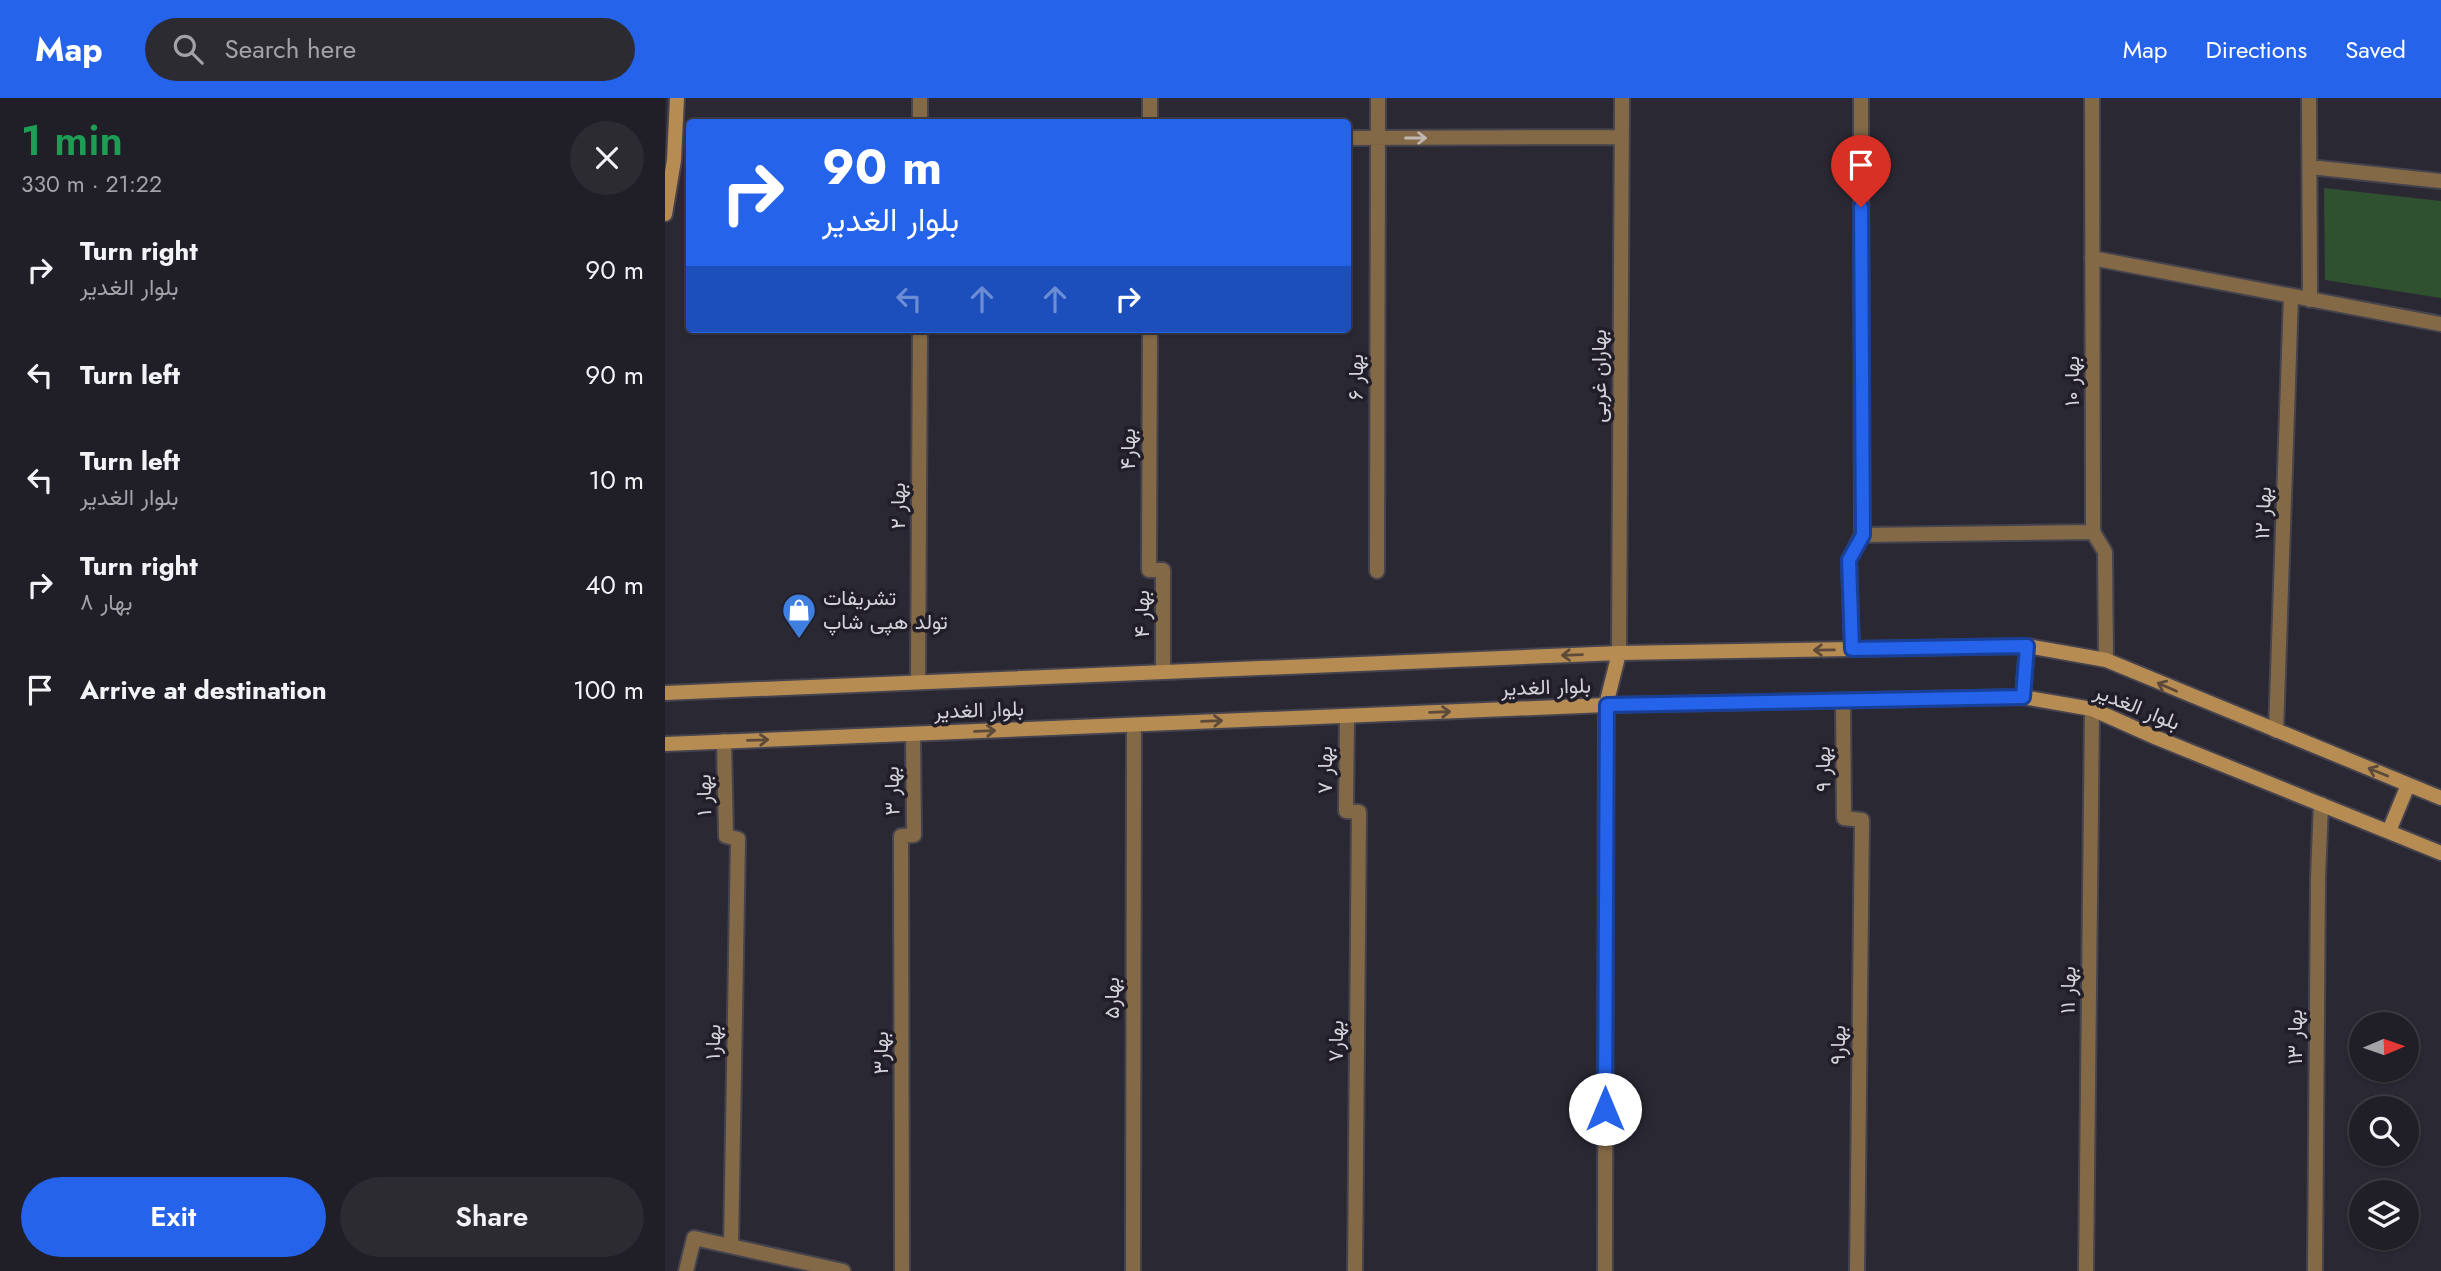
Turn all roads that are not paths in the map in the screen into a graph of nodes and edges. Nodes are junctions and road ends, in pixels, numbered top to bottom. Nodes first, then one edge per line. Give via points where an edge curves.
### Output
1 (677, 98) edge
2 (920, 98) edge
3 (1150, 98) edge
4 (1378, 98) edge
5 (1622, 98) edge
6 (1861, 98) edge
7 (2092, 98) edge
8 (2309, 98) edge
9 (920, 119) edge
10 (1150, 119) edge
11 (1622, 137) junction
12 (1351, 138) edge
13 (1378, 138) junction
14 (2310, 167) junction
15 (2441, 181) edge
16 (665, 214) edge
17 (2092, 258) junction
18 (2291, 296) junction
19 (2310, 300) junction
20 (2441, 324) edge
21 (919, 333) edge
22 (1150, 333) edge
23 (2093, 531) junction
24 (1863, 535) junction
25 (1149, 570) joint
26 (1377, 572) dead end
27 (2027, 646) junction
28 (1852, 649) junction
29 (1619, 653) junction
30 (2106, 660) junction
31 (1163, 672) junction
32 (918, 682) junction
33 (665, 693) edge
34 (2023, 697) junction
35 (1843, 701) junction
36 (1607, 705) junction
37 (2092, 709) junction
38 (1347, 716) junction
39 (1134, 725) junction
40 (2276, 731) junction
41 (913, 734) junction
42 (724, 741) junction
43 (665, 744) edge
44 (2409, 785) junction
45 (2441, 798) edge
46 (2321, 804) junction
47 (1359, 812) joint
48 (1862, 820) joint
49 (2389, 831) junction
50 (901, 836) joint
51 (738, 839) joint
52 (2441, 853) edge
53 (731, 1246) junction
54 (686, 1271) edge
55 (843, 1271) edge
56 (902, 1271) edge
57 (1133, 1271) edge
58 (1355, 1271) edge
59 (1605, 1271) edge
60 (1857, 1271) edge
61 (2086, 1271) edge
62 (2315, 1271) edge

1 - 16 main road
2 - 9 street
3 - 10 street
4 - 13 street, بهار ۶
5 - 11 street, بهاران غربی
6 - 24 street
7 - 17 street
7 - 23 street, بهار ۱۰
8 - 14 street
13 -> 11 street
11 - 29 street, بهاران غربی
12 - 13 street
13 - 26 street, بهار ۶
14 - 15 street
14 - 19 street
17 - 18 street
17 - 23 street
18 - 19 street
18 - 40 street, بهار ۱۲
19 - 20 street
21 - 32 street, بهار ۲
22 - 25 street, بهار۴
23 - 24 street
23 - 30 street, بهار ۱۰ via 2105,552
24 - 28 street via 1849,560
25 - 31 street, بهار ۴ via 1163,570
27 - 28 main road, بلوار الغدیر
27 - 30 main road, بلوار الغدیر
27 - 34 main road
28 -> 29 main road, بلوار الغدیر
29 -> 31 main road, بلوار الغدیر
29 - 36 main road
40 -> 30 main road, بلوار الغدیر
31 - 32 main road, بلوار الغدیر
32 - 33 main road, بلوار الغدیر
34 - 35 main road, بلوار الغدیر
34 - 37 main road, بلوار الغدیر
35 - 36 main road, بلوار الغدیر
35 - 48 street, بهار ۹ via 1844,818
38 -> 36 main road, بلوار الغدیر
36 - 59 street
37 - 46 main road, بلوار الغدیر
37 - 61 street, بهار ۱۱
39 -> 38 main road, بلوار الغدیر
38 - 47 street, بهار ۷ via 1346,811
41 -> 39 main road, بلوار الغدیر
39 - 57 street, بهار۵
44 -> 40 main road, بلوار الغدیر
42 -> 41 main road, بلوار الغدیر
41 - 50 street, بهار ۳ via 914,835
42 - 43 main road, بلوار الغدیر
42 - 51 street, بهار ۱ via 726,836
44 - 45 main road, بلوار الغدیر
44 - 49 main road
46 - 49 main road, بلوار الغدیر
46 - 62 street, بهار ۱۳
47 - 58 street, بهار۷
48 - 60 street, بهار۹
49 - 52 main road, بلوار الغدیر
50 - 56 street, بهار۳
51 - 53 street, بهار۱
53 - 54 street via 694,1238
53 - 55 street

